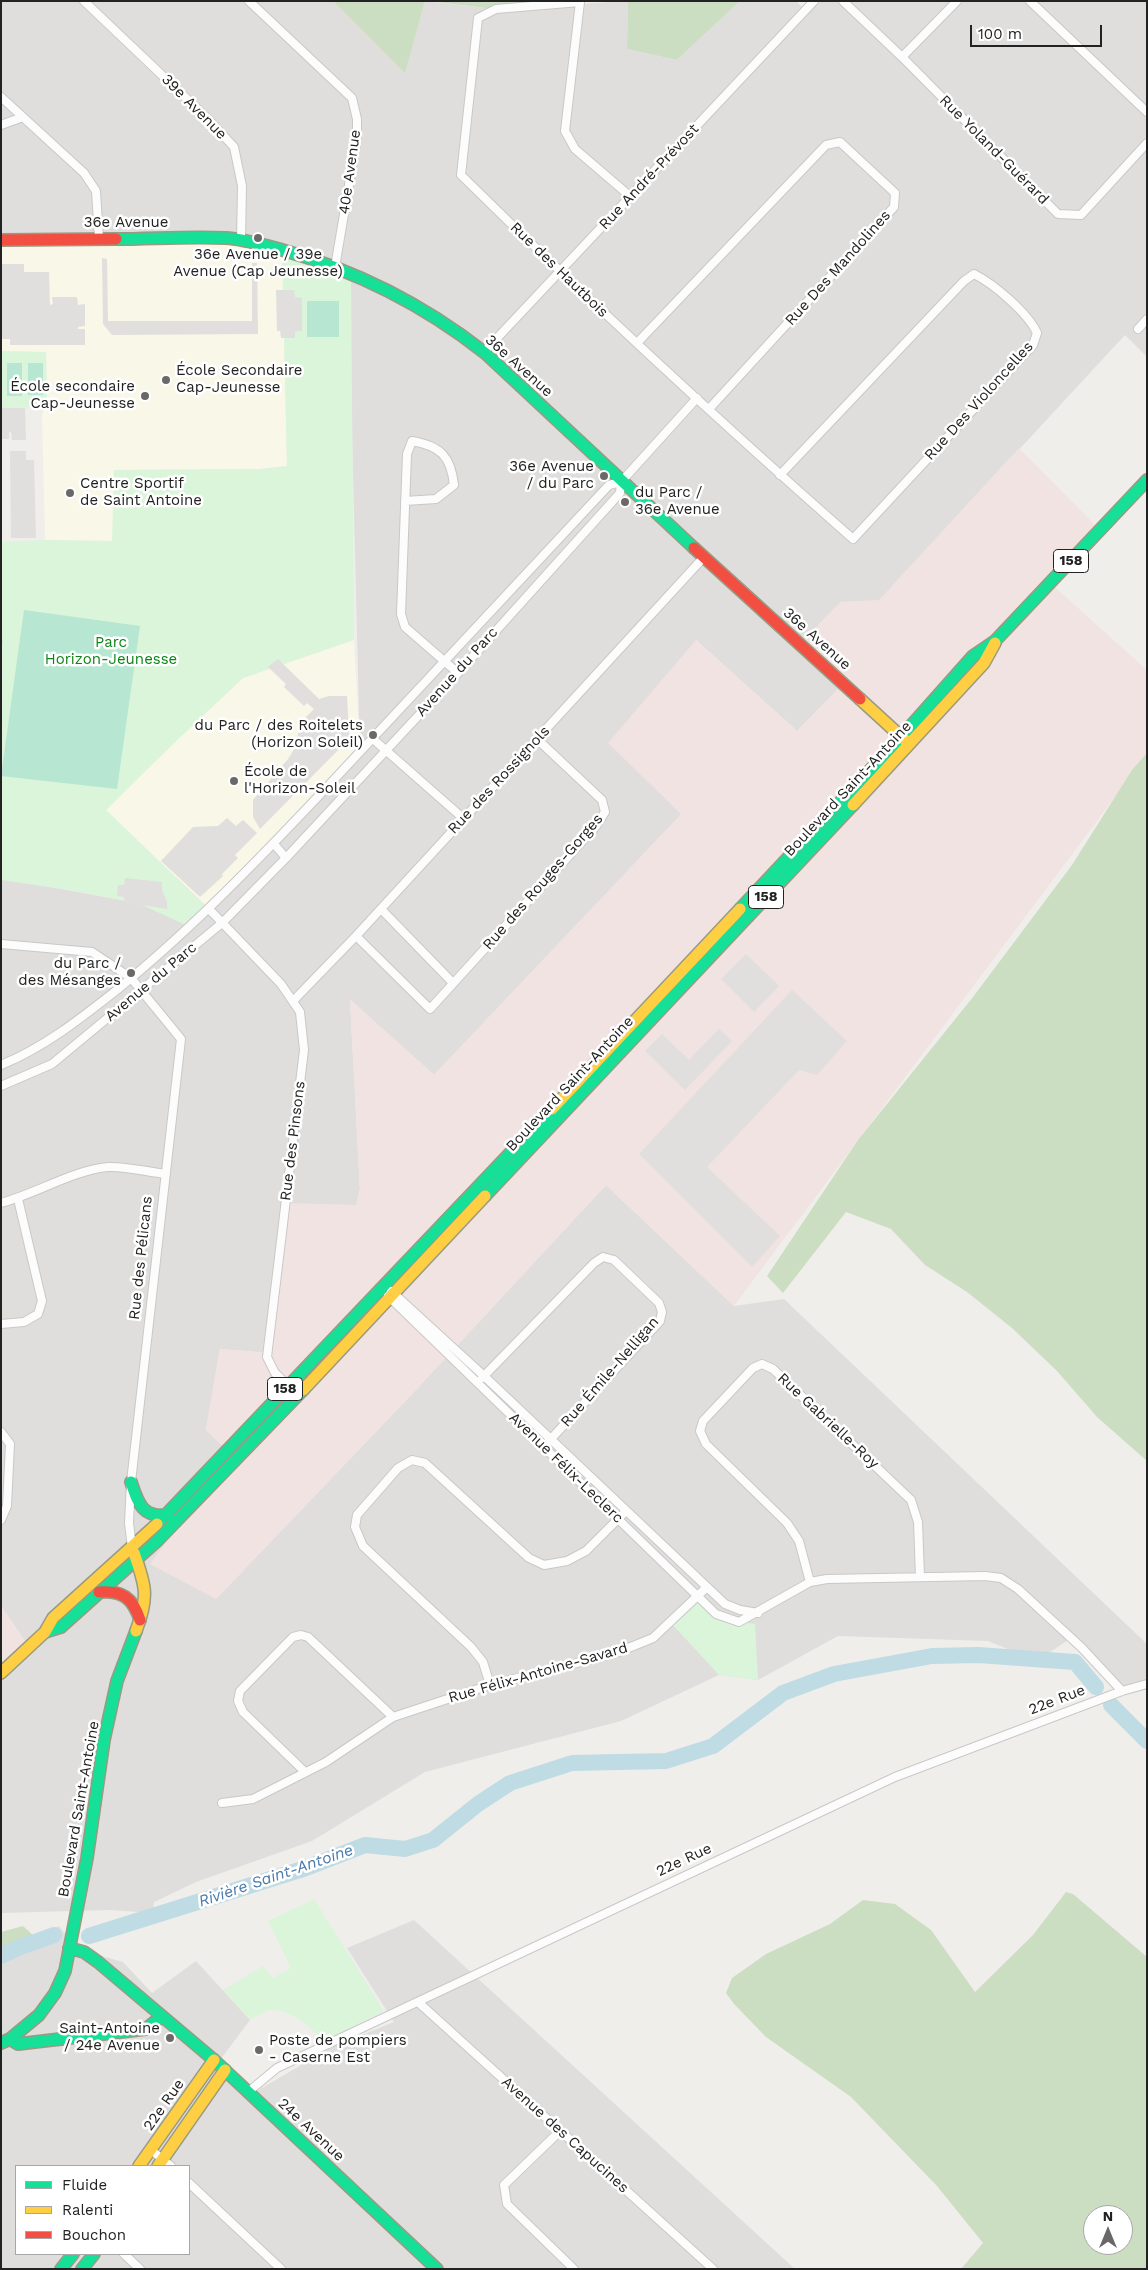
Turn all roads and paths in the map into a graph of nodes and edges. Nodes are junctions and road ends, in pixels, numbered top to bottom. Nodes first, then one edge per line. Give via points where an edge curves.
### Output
1 (84, 1) edge
2 (249, 1) edge
3 (814, 1) edge
4 (843, 1) edge
5 (957, 1) edge
6 (1030, 1) edge
7 (580, 2) edge
8 (902, 57) junction
9 (1, 97) edge
10 (1147, 112) edge
11 (23, 117) junction
12 (1, 124) edge
13 (1147, 143) edge
14 (630, 197) junction
15 (99, 238) junction
16 (1, 240) edge
17 (241, 241) junction
18 (335, 267) junction
19 (560, 272) junction
20 (1147, 319) edge
21 (1138, 329) dead end
22 (636, 343) junction
23 (484, 352) junction
24 (697, 398) junction
25 (709, 409) junction
26 (780, 475) junction
27 (1147, 480) edge
28 (621, 482) junction
29 (405, 502) junction
30 (853, 539) joint
31 (704, 557) junction
32 (444, 662) junction
33 (458, 673) junction
34 (373, 739) junction
35 (537, 739) junction
36 (906, 741) junction
37 (385, 751) junction
38 (464, 819) junction
39 (274, 844) junction
40 (286, 858) junction
41 (209, 909) junction
42 (381, 909) junction
43 (222, 923) junction
44 (356, 936) junction
45 (1, 944) edge
46 (131, 978) junction
47 (453, 983) junction
48 (141, 990) junction
49 (292, 1001) junction
50 (1, 1065) edge
51 (1, 1086) edge
52 (166, 1174) junction
53 (18, 1199) junction
54 (1, 1203) edge
55 (388, 1292) junction
56 (1, 1324) edge
57 (484, 1376) junction
58 (478, 1383) junction
59 (288, 1386) junction
60 (298, 1394) junction
61 (1, 1432) edge
62 (551, 1439) junction
63 (544, 1447) junction
64 (131, 1482) junction
65 (626, 1511) junction
66 (168, 1515) junction
67 (619, 1518) junction
68 (1, 1520) edge
69 (132, 1548) junction
70 (136, 1559) junction
71 (920, 1577) junction
72 (810, 1582) junction
73 (707, 1587) junction
74 (99, 1592) junction
75 (698, 1596) junction
76 (758, 1612) junction
77 (140, 1620) junction
78 (45, 1632) junction
79 (1, 1674) edge
80 (1147, 1684) edge
81 (490, 1685) junction
82 (1122, 1691) junction
83 (393, 1717) junction
84 (305, 1772) junction
85 (222, 1803) dead end
86 (69, 1948) junction
87 (418, 2002) junction
88 (162, 2016) junction
89 (6, 2041) edge
90 (214, 2060) junction
91 (225, 2070) junction
92 (248, 2092) junction
93 (560, 2131) junction
94 (151, 2150) junction
95 (164, 2164) edge
96 (140, 2165) edge
97 (190, 2184) edge
98 (72, 2255) edge
99 (93, 2255) edge
100 (125, 2255) edge
101 (62, 2269) edge
102 (82, 2269) edge
103 (140, 2269) edge
104 (281, 2269) edge
105 (437, 2269) edge
106 (574, 2269) edge
107 (712, 2269) edge

1 - 17 street, 39e Avenue via 234,147 242,186
2 - 18 street, 40e Avenue via 352,98 357,138
3 - 14 street, Rue André-Prévost
4 - 8 street, Rue Yoland-Guérard
5 - 8 street
6 - 10 street
7 - 14 street via 566,131 575,149
7 - 19 street, Rue des Hautbois via 496,9 478,18 461,175
8 - 13 street, Rue Yoland-Guérard via 1058,214 1080,215
9 - 11 street
11 - 12 street
11 - 15 street via 84,173 96,191
14 - 19 street, Rue André-Prévost
15 - 16 street, 36e Avenue
15 - 17 street, 36e Avenue via 219,238
17 - 18 street, 36e Avenue
18 - 23 street, 36e Avenue via 423,308
19 - 22 street, Rue des Hautbois
19 - 23 street, Rue André-Prévost
20 - 21 street
22 - 24 street, Rue des Hautbois
22 - 25 street, Rue Des Mandolines via 826,145 840,142 895,193 894,207
23 - 28 street, 36e Avenue
24 - 25 street, Rue des Hautbois
24 - 28 street, Avenue du Parc
25 - 26 street, Rue des Hautbois
26 - 30 street, Rue des Hautbois
26 - 30 street, Rue Des Violoncelles via 964,281 974,274 986,280 1032,323 1037,333 1032,344
27 - 36 street, Boulevard Saint-Antoine / 158 via 995,642 984,664
28 - 31 street, 36e Avenue
28 - 32 street, Avenue du Parc via 609,485
28 - 33 street, Avenue du Parc via 620,493
29 - 29 street via 407,454 412,441 426,444 443,454 452,467 454,485 436,499
29 - 32 street via 401,614 406,627
31 - 35 street, Rue des Rossignols
31 - 36 street, 36e Avenue
32 - 33 street
32 - 34 street, Avenue du Parc
33 - 37 street, Avenue du Parc
34 - 37 street
34 - 39 street, Avenue du Parc
35 - 38 street, Rue des Rossignols
35 - 47 street, Rue des Rouges-Gorges via 602,800 605,812 596,826
36 - 55 street, Boulevard Saint-Antoine / 158
37 - 38 street
37 - 40 street, Avenue du Parc
38 - 42 street, Rue des Rossignols
39 - 40 street
39 - 41 street, Avenue du Parc
40 - 43 street, Avenue du Parc
41 - 43 street, Rue des Pinsons
41 - 46 street, Avenue du Parc
42 - 44 street, Rue des Rossignols
42 - 47 street
43 - 48 street, Avenue du Parc
43 - 49 street, Rue des Pinsons via 281,984
44 - 47 street, Rue des Rouges-Gorges via 430,1009
44 - 49 street, Rue des Rossignols
45 - 46 street, Rue des Pélicans via 92,952
46 - 48 street, Rue des Pélicans
46 - 50 street, Avenue du Parc via 49,1041
48 - 51 street, Avenue du Parc via 52,1064
48 - 52 street, Rue des Pélicans via 181,1038
49 - 59 street, Rue des Pinsons via 300,1012 304,1050 267,1357 275,1373
52 - 53 street via 109,1167 88,1171
52 - 64 street, Rue des Pélicans
53 - 54 street
53 - 56 street via 42,1300 38,1314 24,1322
55 - 57 street, Avenue Félix-Leclerc
55 - 58 street, Avenue Félix-Leclerc
55 - 59 street, Boulevard Saint-Antoine / 158
55 - 60 street, Boulevard Saint-Antoine / 158
57 - 58 street, Rue Émile-Nelligan
57 - 62 street, Avenue Félix-Leclerc
57 - 62 street, Rue Émile-Nelligan via 594,1263 603,1257 614,1260 658,1303 662,1312 660,1320
58 - 63 street, Avenue Félix-Leclerc
59 - 60 street, Rue des Pinsons
59 - 66 street, Boulevard Saint-Antoine / 158
60 - 70 street, Boulevard Saint-Antoine / 158
61 - 68 street via 10,1444 6,1506
62 - 63 street, Rue Émile-Nelligan
62 - 65 street, Avenue Félix-Leclerc
63 - 67 street, Avenue Félix-Leclerc
64 - 66 street via 139,1504 148,1514 158,1518
64 - 69 street, Rue des Pélicans via 129,1523
65 - 67 street
65 - 73 street, Avenue Félix-Leclerc
66 - 69 street, 158
67 - 75 street, Avenue Félix-Leclerc
67 - 81 street via 586,1551 567,1560 544,1565 528,1558 425,1463 412,1460 398,1468 356,1515 355,1527 363,1546 471,1647 483,1662
69 - 70 street, Rue des Pélicans
69 - 78 street, 158 via 53,1618
70 - 74 street, 158
70 - 77 street, Boulevard Saint-Antoine via 146,1595
71 - 72 street, Avenue Félix-Leclerc via 827,1578
71 - 72 street, Rue Gabrielle-Roy via 918,1522 911,1500 773,1369 762,1364 753,1368 703,1420 700,1431 706,1444 787,1523 799,1541
71 - 82 street, Avenue Félix-Leclerc via 1001,1578 1018,1589 1082,1648
72 - 76 street, Avenue Félix-Leclerc
73 - 75 street, Rue Félix-Antoine-Savard
73 - 76 street, Avenue Félix-Leclerc via 725,1604
74 - 77 street via 114,1590 128,1596 136,1605
74 - 78 street, 158 via 60,1627
75 - 76 street, Avenue Félix-Leclerc via 716,1614 739,1622
75 - 81 street, Rue Félix-Antoine-Savard via 653,1638 616,1654
77 - 86 street, Boulevard Saint-Antoine via 127,1653 104,1740 87,1858
78 - 79 street, 158
80 - 82 street, 22e Rue
81 - 83 street, Rue Félix-Antoine-Savard
82 - 87 street, 22e Rue via 895,1777
83 - 84 street, Rue Félix-Antoine-Savard via 326,1762
83 - 84 street via 308,1637 293,1637 240,1691 238,1701 244,1712
84 - 85 street, Rue Félix-Antoine-Savard via 253,1800
86 - 88 street, 24e Avenue via 84,1952 98,1962
86 - 89 street, Boulevard Saint-Antoine via 65,1971 54,1993 39,2015
87 - 92 street, 22e Rue via 277,2068
87 - 93 street, Avenue des Capucines
88 - 89 street via 146,2029 18,2044
88 - 90 street, 24e Avenue
90 - 91 street, 24e Avenue
90 - 94 street, 22e Rue
91 - 92 street, 24e Avenue
91 - 95 street, 22e Rue
92 - 105 street, 24e Avenue
93 - 106 street via 504,2186 507,2204
93 - 107 street, Avenue des Capucines
94 - 95 street
94 - 96 street, 22e Rue
97 - 104 street
98 - 101 street
99 - 102 street
100 - 103 street

